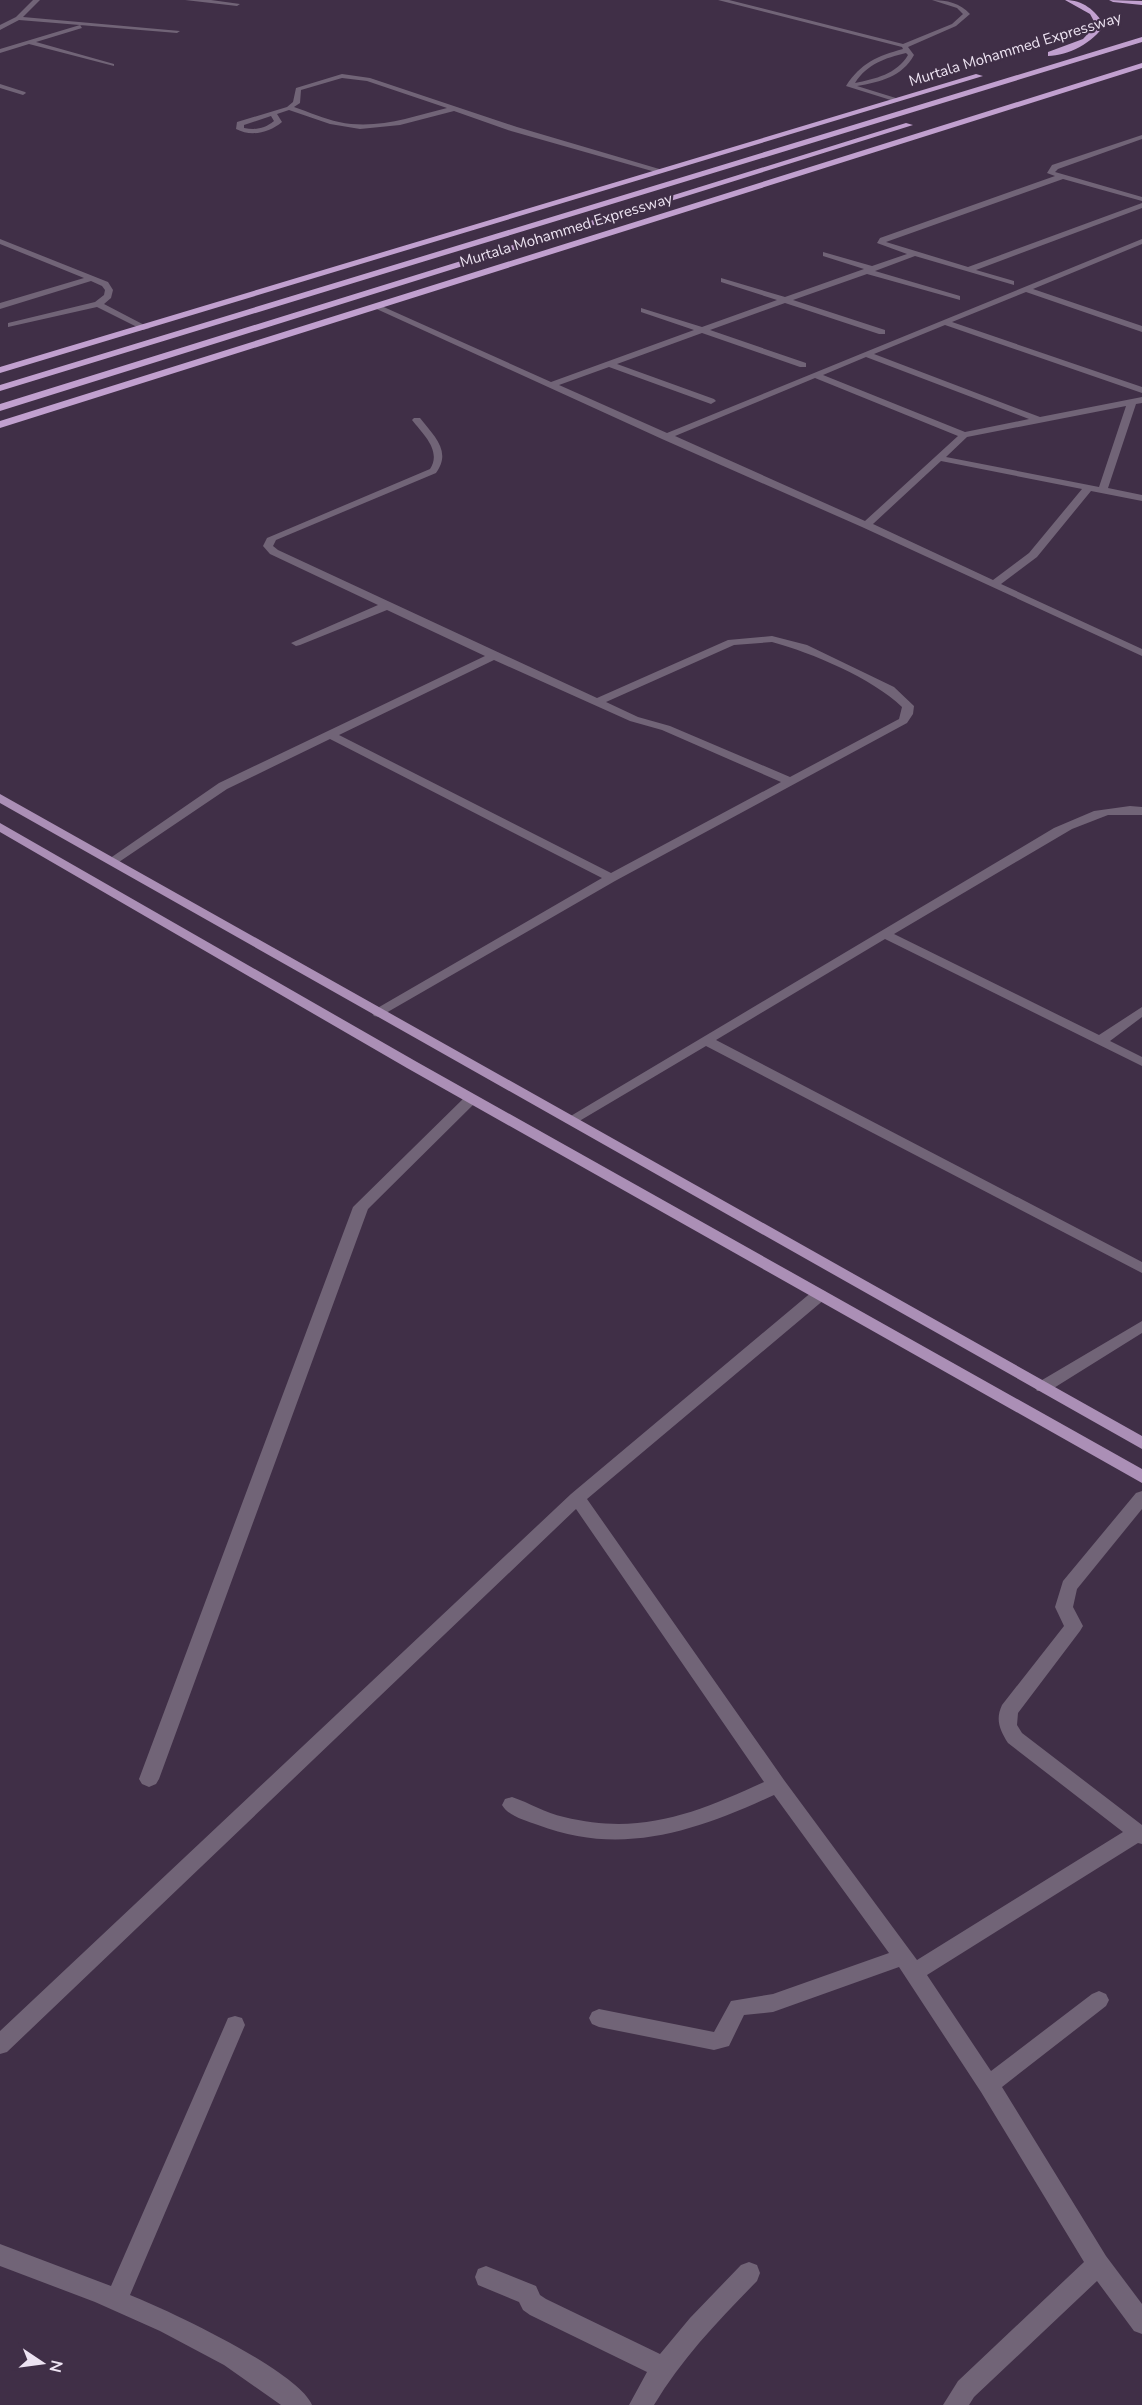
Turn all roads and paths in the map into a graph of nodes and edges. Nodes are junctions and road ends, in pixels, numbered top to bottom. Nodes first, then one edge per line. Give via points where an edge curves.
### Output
1 (38, 0) edge
2 (188, 0) edge
3 (721, 0) edge
4 (935, 0) edge
5 (1069, 0) edge
6 (1113, 0) edge
7 (1142, 3) edge
8 (237, 4) dead end
9 (18, 18) junction
10 (86, 25) junction
11 (0, 27) edge
12 (177, 31) dead end
13 (1108, 37) dead end
14 (1142, 39) edge
15 (31, 43) junction
16 (906, 48) junction
17 (0, 51) edge
18 (1051, 54) junction
19 (1040, 58) dead end
20 (112, 65) dead end
21 (1142, 65) edge
22 (985, 74) dead end
23 (0, 86) edge
24 (849, 86) junction
25 (22, 93) dead end
26 (897, 100) junction
27 (289, 108) junction
28 (452, 109) junction
29 (273, 114) junction
30 (920, 122) dead end
31 (1142, 136) edge
32 (913, 137) junction
33 (765, 140) junction
34 (819, 153) junction
35 (662, 171) junction
36 (704, 173) junction
37 (1060, 177) junction
38 (1140, 197) edge
39 (660, 202) junction
40 (1142, 205) edge
41 (539, 222) junction
42 (436, 239) junction
43 (587, 239) junction
44 (0, 241) edge
45 (1142, 241) edge
46 (826, 254) dead end
47 (914, 254) junction
48 (870, 270) junction
49 (967, 270) junction
50 (93, 278) junction
51 (724, 280) dead end
52 (1011, 283) dead end
53 (1026, 289) junction
54 (957, 298) dead end
55 (785, 300) junction
56 (98, 304) junction
57 (0, 306) edge
58 (374, 306) junction
59 (644, 310) dead end
60 (944, 322) junction
61 (11, 325) dead end
62 (146, 328) junction
63 (1142, 329) edge
64 (702, 330) junction
65 (882, 332) dead end
66 (108, 339) junction
67 (865, 354) junction
68 (0, 361) edge
69 (610, 364) junction
70 (802, 365) dead end
71 (0, 370) edge
72 (815, 375) junction
73 (550, 385) junction
74 (0, 388) edge
75 (1142, 390) edge
76 (711, 401) dead end
77 (1137, 401) edge
78 (0, 408) edge
79 (1038, 419) junction
80 (417, 420) dead end
81 (0, 426) edge
82 (964, 435) junction
83 (665, 437) junction
84 (939, 458) junction
85 (1088, 488) junction
86 (1103, 490) junction
87 (1142, 498) edge
88 (866, 525) junction
89 (996, 583) junction
90 (386, 606) junction
91 (296, 643) dead end
92 (1142, 653) edge
93 (494, 656) junction
94 (597, 702) junction
95 (331, 735) junction
96 (790, 781) junction
97 (0, 798) edge
98 (1142, 811) edge
99 (0, 827) edge
100 (112, 861) junction
101 (611, 878) junction
102 (885, 934) junction
103 (1142, 1011) edge
104 (379, 1012) junction
105 (705, 1040) junction
106 (1100, 1041) junction
107 (1142, 1062) edge
108 (472, 1098) junction
109 (571, 1120) junction
110 (1142, 1268) edge
111 (819, 1295) junction
112 (1142, 1326) edge
113 (1043, 1387) junction
114 (1142, 1443) edge
115 (1142, 1477) edge
116 (1142, 1497) edge
117 (577, 1498) junction
118 (149, 1779) dead end
119 (777, 1785) junction
120 (512, 1805) dead end
121 (1140, 1835) edge
122 (908, 1964) junction
123 (1099, 2000) dead end
124 (599, 2018) dead end
125 (235, 2025) dead end
126 (0, 2045) edge
127 (989, 2085) junction
128 (0, 2255) edge
129 (1098, 2264) junction
130 (749, 2273) dead end
131 (486, 2277) dead end
132 (117, 2299) junction
133 (1142, 2323) edge
134 (663, 2368) junction
135 (300, 2405) edge
136 (641, 2405) edge
137 (955, 2405) edge

1 - 9 street
2 - 8 street
3 - 16 street
4 - 16 street via 959,7 967,14 954,25
5 - 18 highway via 1093,13 1100,26 1088,39
6 - 7 highway
9 - 10 street
9 - 11 street
10 - 12 street
10 - 15 street
13 - 18 highway, Murtala Mohammed Expressway
14 - 36 highway, Murtala Mohammed Expressway
15 - 17 street
15 - 20 street
16 - 24 street via 867,63
16 - 24 street via 911,55 909,61 894,72
18 - 19 highway, Murtala Mohammed Expressway
21 - 32 highway, Murtala Mohammed Expressway
22 - 26 highway, Murtala Mohammed Expressway
23 - 25 street
24 - 26 street
26 - 33 highway, Murtala Mohammed Expressway
27 - 28 street via 339,124 365,127
27 - 28 street via 296,103 298,89 342,76 368,79
27 - 29 street
28 - 35 street
29 - 29 street via 240,124 240,129 250,132 270,128 278,122
30 - 34 highway, Murtala Mohammed Expressway
31 - 37 street via 1051,171
32 - 34 highway
32 - 43 highway, Murtala Mohammed Expressway
33 - 35 highway, Murtala Mohammed Expressway
33 - 36 highway
34 - 39 highway, Murtala Mohammed Expressway
35 - 42 highway, Murtala Mohammed Expressway
36 - 41 highway, Murtala Mohammed Expressway
37 - 38 street
37 - 47 street via 880,241
39 - 43 highway
39 - 78 highway, Murtala Mohammed Expressway
40 - 49 street
41 - 42 highway
41 - 74 highway, Murtala Mohammed Expressway
42 - 62 highway, Murtala Mohammed Expressway
43 - 58 highway, Murtala Mohammed Expressway
44 - 50 street
45 - 53 street
46 - 48 street
47 - 48 street
47 - 49 street
48 - 54 street
48 - 55 street
49 - 52 street
50 - 56 street via 109,290
50 - 57 street
51 - 55 street
53 - 60 street
53 - 63 street
55 - 64 street
55 - 65 street
56 - 61 street
56 - 62 street
58 - 73 street
58 - 81 highway, Murtala Mohammed Expressway
59 - 64 street
60 - 67 street
60 - 75 street
62 - 66 highway, Murtala Mohammed Expressway
64 - 69 street
64 - 70 street
66 - 68 highway
66 - 71 highway, Murtala Mohammed Expressway
67 - 72 street
67 - 79 street
69 - 73 street
69 - 76 street
72 - 82 street
72 - 83 street
73 - 83 street
77 - 79 street
77 - 86 street
79 - 82 street
80 - 90 street via 438,447 438,465 433,471 272,538 268,546
82 - 84 street
83 - 88 street
84 - 85 street
84 - 88 street
85 - 86 street
85 - 89 street via 1033,555
86 - 87 street
88 - 89 street
89 - 92 street
90 - 91 street
90 - 93 street
93 - 94 street
93 - 95 street
94 - 96 street
94 - 96 street via 732,642 772,639 803,647 880,684 908,706 903,721
95 - 100 street via 223,786
95 - 101 street
96 - 101 street
97 - 100 main road
98 - 102 street via 1114,809 1090,815
99 - 108 main road
100 - 104 main road
101 - 104 street
102 - 105 street
102 - 106 street
103 - 106 street
104 - 109 main road
105 - 109 street
105 - 110 street
106 - 107 street
108 - 111 main road
108 - 118 street via 361,1207
109 - 113 main road
111 - 115 main road
111 - 117 street
112 - 113 street
113 - 114 main road
116 - 121 street via 1069,1586 1063,1601 1064,1613 1074,1626 1009,1710 1007,1718 1015,1738
117 - 119 street
117 - 126 street
119 - 120 street via 700,1819 664,1828 626,1831 547,1820
119 - 122 street
121 - 122 street
122 - 124 street via 773,2003 738,2007 722,2039 714,2042
122 - 127 street
123 - 127 street
125 - 132 street
127 - 129 street
128 - 132 street
129 - 133 street
129 - 137 street via 966,2389
130 - 134 street
131 - 134 street via 528,2294 538,2307
132 - 135 street via 227,2353
134 - 136 street

